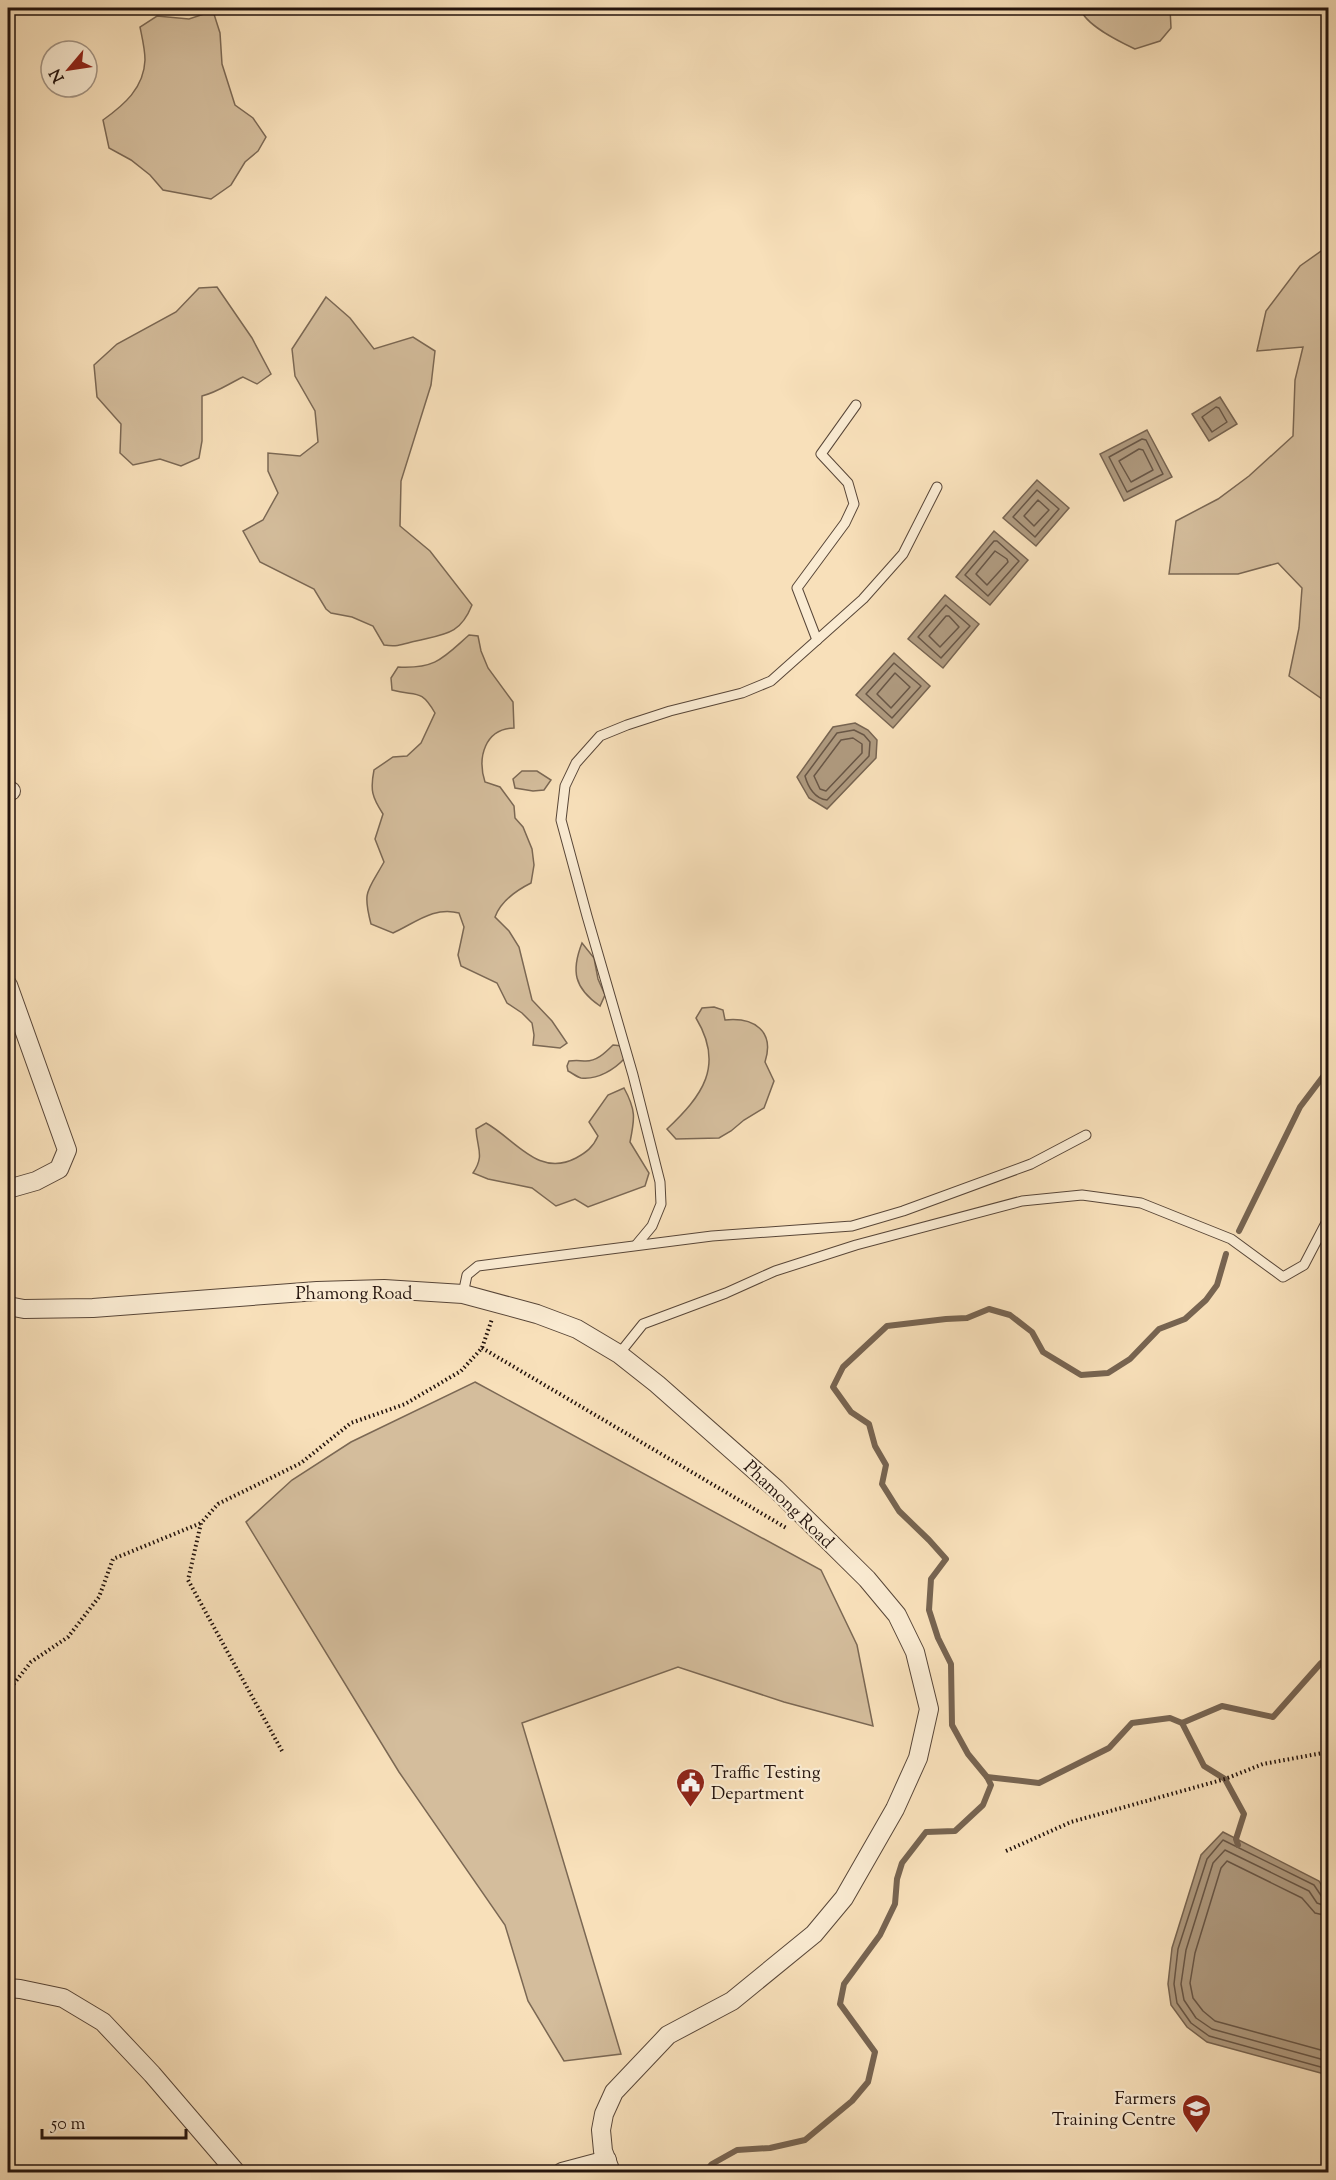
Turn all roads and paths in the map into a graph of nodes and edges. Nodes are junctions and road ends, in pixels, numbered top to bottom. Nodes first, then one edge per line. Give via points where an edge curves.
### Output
1 (856, 405) dead end
2 (937, 488) dead end
3 (818, 640) junction
4 (8, 985) edge
5 (1086, 1135) dead end
6 (8, 1189) edge
7 (1329, 1219) edge
8 (637, 1244) junction
9 (463, 1294) junction
10 (498, 1303) junction
11 (8, 1306) edge
12 (482, 1348) junction
13 (619, 1354) junction
14 (201, 1523) junction
15 (796, 1533) dead end
16 (8, 1690) edge
17 (282, 1751) dead end
18 (1329, 1752) edge
19 (1006, 1851) dead end
20 (8, 1988) edge
21 (609, 2166) edge
22 (236, 2172) edge
23 (562, 2172) edge

1 - 3 lane via 821,454 848,483 854,504 845,523 797,588
2 - 3 lane via 903,554 863,599
3 - 8 lane via 771,681 742,693 627,724 600,736 576,763 565,786 561,820 660,1182 661,1204 652,1226
4 - 6 street via 67,1150 59,1169
5 - 8 lane via 1030,1164 852,1226
7 - 13 lane via 1304,1265 1283,1277 1231,1239 1141,1203 1082,1195 1022,1201 775,1271 642,1324
8 - 9 lane via 478,1266 467,1275
9 - 10 street, Phamong Road
9 - 11 street, Phamong Road via 384,1289 93,1308
10 - 12 path
10 - 13 street, Phamong Road via 577,1329
12 - 14 path via 461,1371 405,1404 351,1424 301,1463 218,1504
12 - 15 path
13 - 21 street, Phamong Road via 776,1489 867,1580 897,1615 915,1652 928,1709 918,1758 900,1799 844,1898 814,1934 732,2001 668,2035 614,2092 601,2130
14 - 16 path via 113,1559 99,1597 68,1637 31,1662
14 - 17 path via 188,1580
18 - 19 path via 1263,1764 1225,1779 1071,1822
20 - 22 street via 63,1998 103,2022
21 - 23 street

